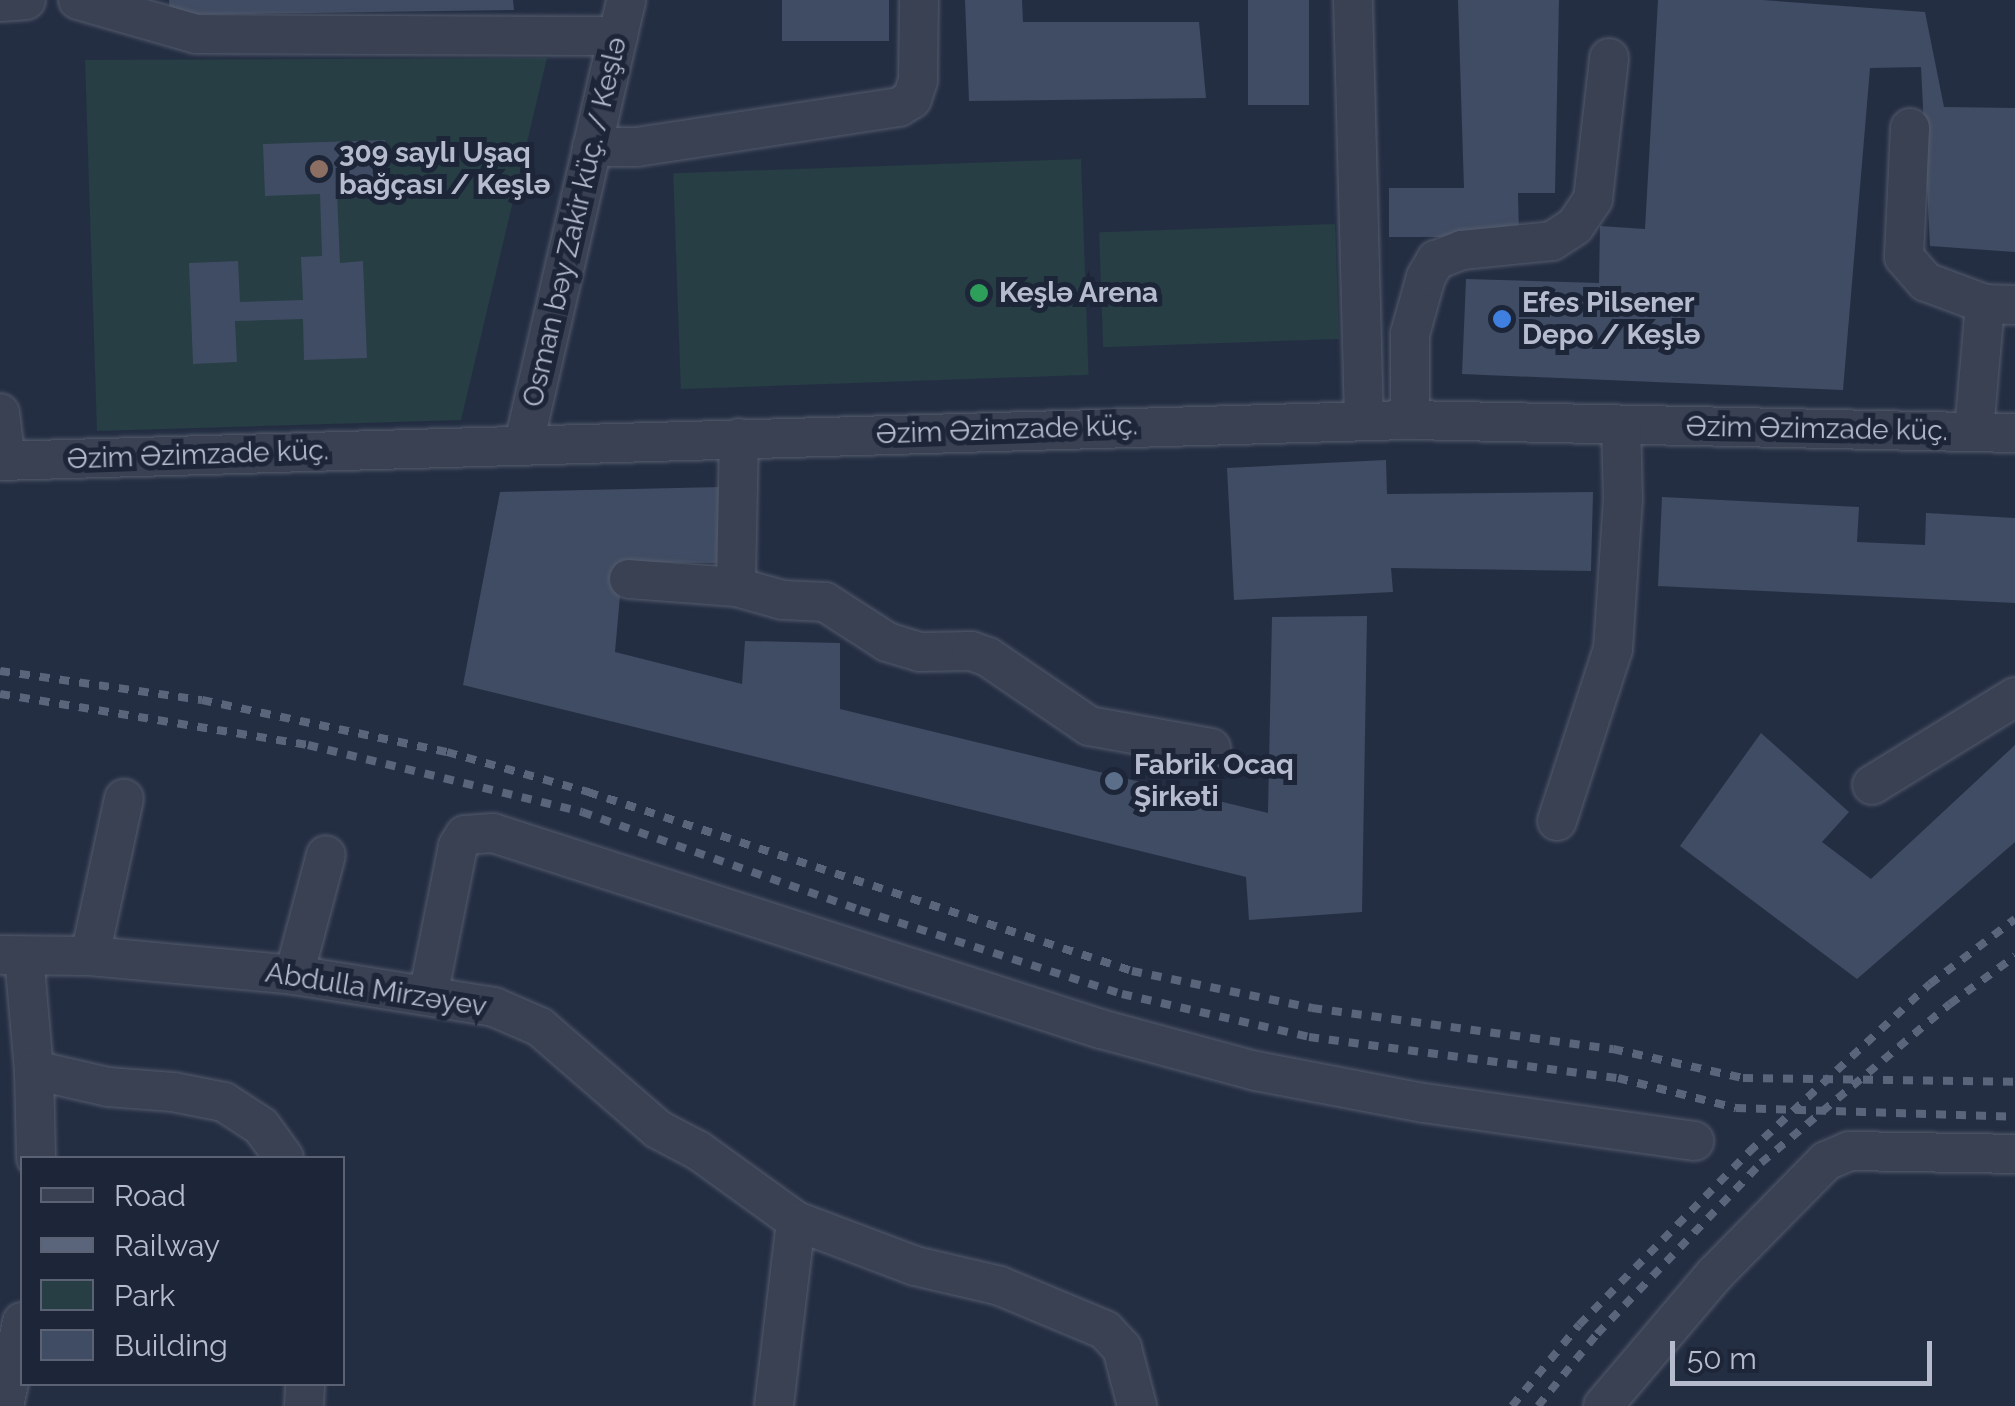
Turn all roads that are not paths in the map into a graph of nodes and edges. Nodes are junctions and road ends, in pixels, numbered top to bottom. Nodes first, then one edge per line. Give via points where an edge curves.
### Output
1 (26, 0) edge
2 (78, 0) edge
3 (919, 0) edge
4 (1353, 0) edge
5 (0, 2) edge
6 (622, 18) edge
7 (1609, 58) dead end
8 (1910, 128) dead end
9 (592, 148) junction
10 (2000, 304) edge
11 (0, 412) edge
12 (1410, 420) junction
13 (1364, 421) junction
14 (1621, 426) junction
15 (1974, 431) junction
16 (2015, 433) edge
17 (739, 438) junction
18 (524, 444) junction
19 (3, 461) edge
20 (629, 579) dead end
21 (736, 587) junction
22 (2015, 697) edge
23 (1211, 748) dead end
24 (1872, 785) dead end
25 (124, 799) dead end
26 (1557, 821) dead end
27 (326, 855) dead end
28 (12, 956) edge
29 (90, 956) junction
30 (294, 975) junction
31 (428, 996) junction
32 (34, 1070) junction
33 (1694, 1141) dead end
34 (2015, 1154) edge
35 (36, 1156) edge
36 (282, 1156) edge
37 (796, 1221) junction
38 (20, 1330) edge
39 (4, 1393) edge
40 (774, 1406) edge
41 (1137, 1406) edge
42 (1603, 1406) edge

1 - 5 street
2 - 6 street via 196,34
3 - 9 street via 918,80 912,99 899,107
4 - 13 street
6 - 9 street, Osman bəy Zakir küç. / Keşlə
7 - 12 street via 1593,199 1575,226 1552,241 1462,250 1436,260 1426,277 1410,334
8 - 10 street via 1904,258 1926,282
9 - 18 street, Osman bəy Zakir küç. / Keşlə
10 - 15 street
11 - 19 street
12 - 13 street, Əzim Əzimzade küç.
12 - 14 street, Əzim Əzimzade küç.
13 - 17 street, Əzim Əzimzade küç.
14 - 15 street, Əzim Əzimzade küç.
14 - 26 street via 1613,648
15 - 16 street, Əzim Əzimzade küç.
17 - 18 street, Əzim Əzimzade küç.
17 - 21 street
18 - 19 street, Əzim Əzimzade küç.
20 - 21 street
21 - 23 street via 783,600 825,602 887,642 920,652 988,657 1090,726
22 - 24 street
25 - 29 street
27 - 30 street
28 - 29 street, Abdulla Mirzəyev
28 - 32 street
29 - 30 street, Abdulla Mirzəyev
30 - 31 street, Abdulla Mirzəyev
31 - 33 street via 458,846 465,836 492,832 1100,1030 1256,1071 1424,1103
31 - 37 street, Abdulla Mirzəyev via 494,1007 540,1027 660,1130
32 - 35 street
32 - 36 street via 224,1102 253,1119
34 - 42 street via 1850,1151 1826,1161 1714,1275
37 - 40 street
37 - 41 street, Abdulla Mirzəyev via 916,1266 1000,1286 1105,1330 1122,1348
38 - 39 street

